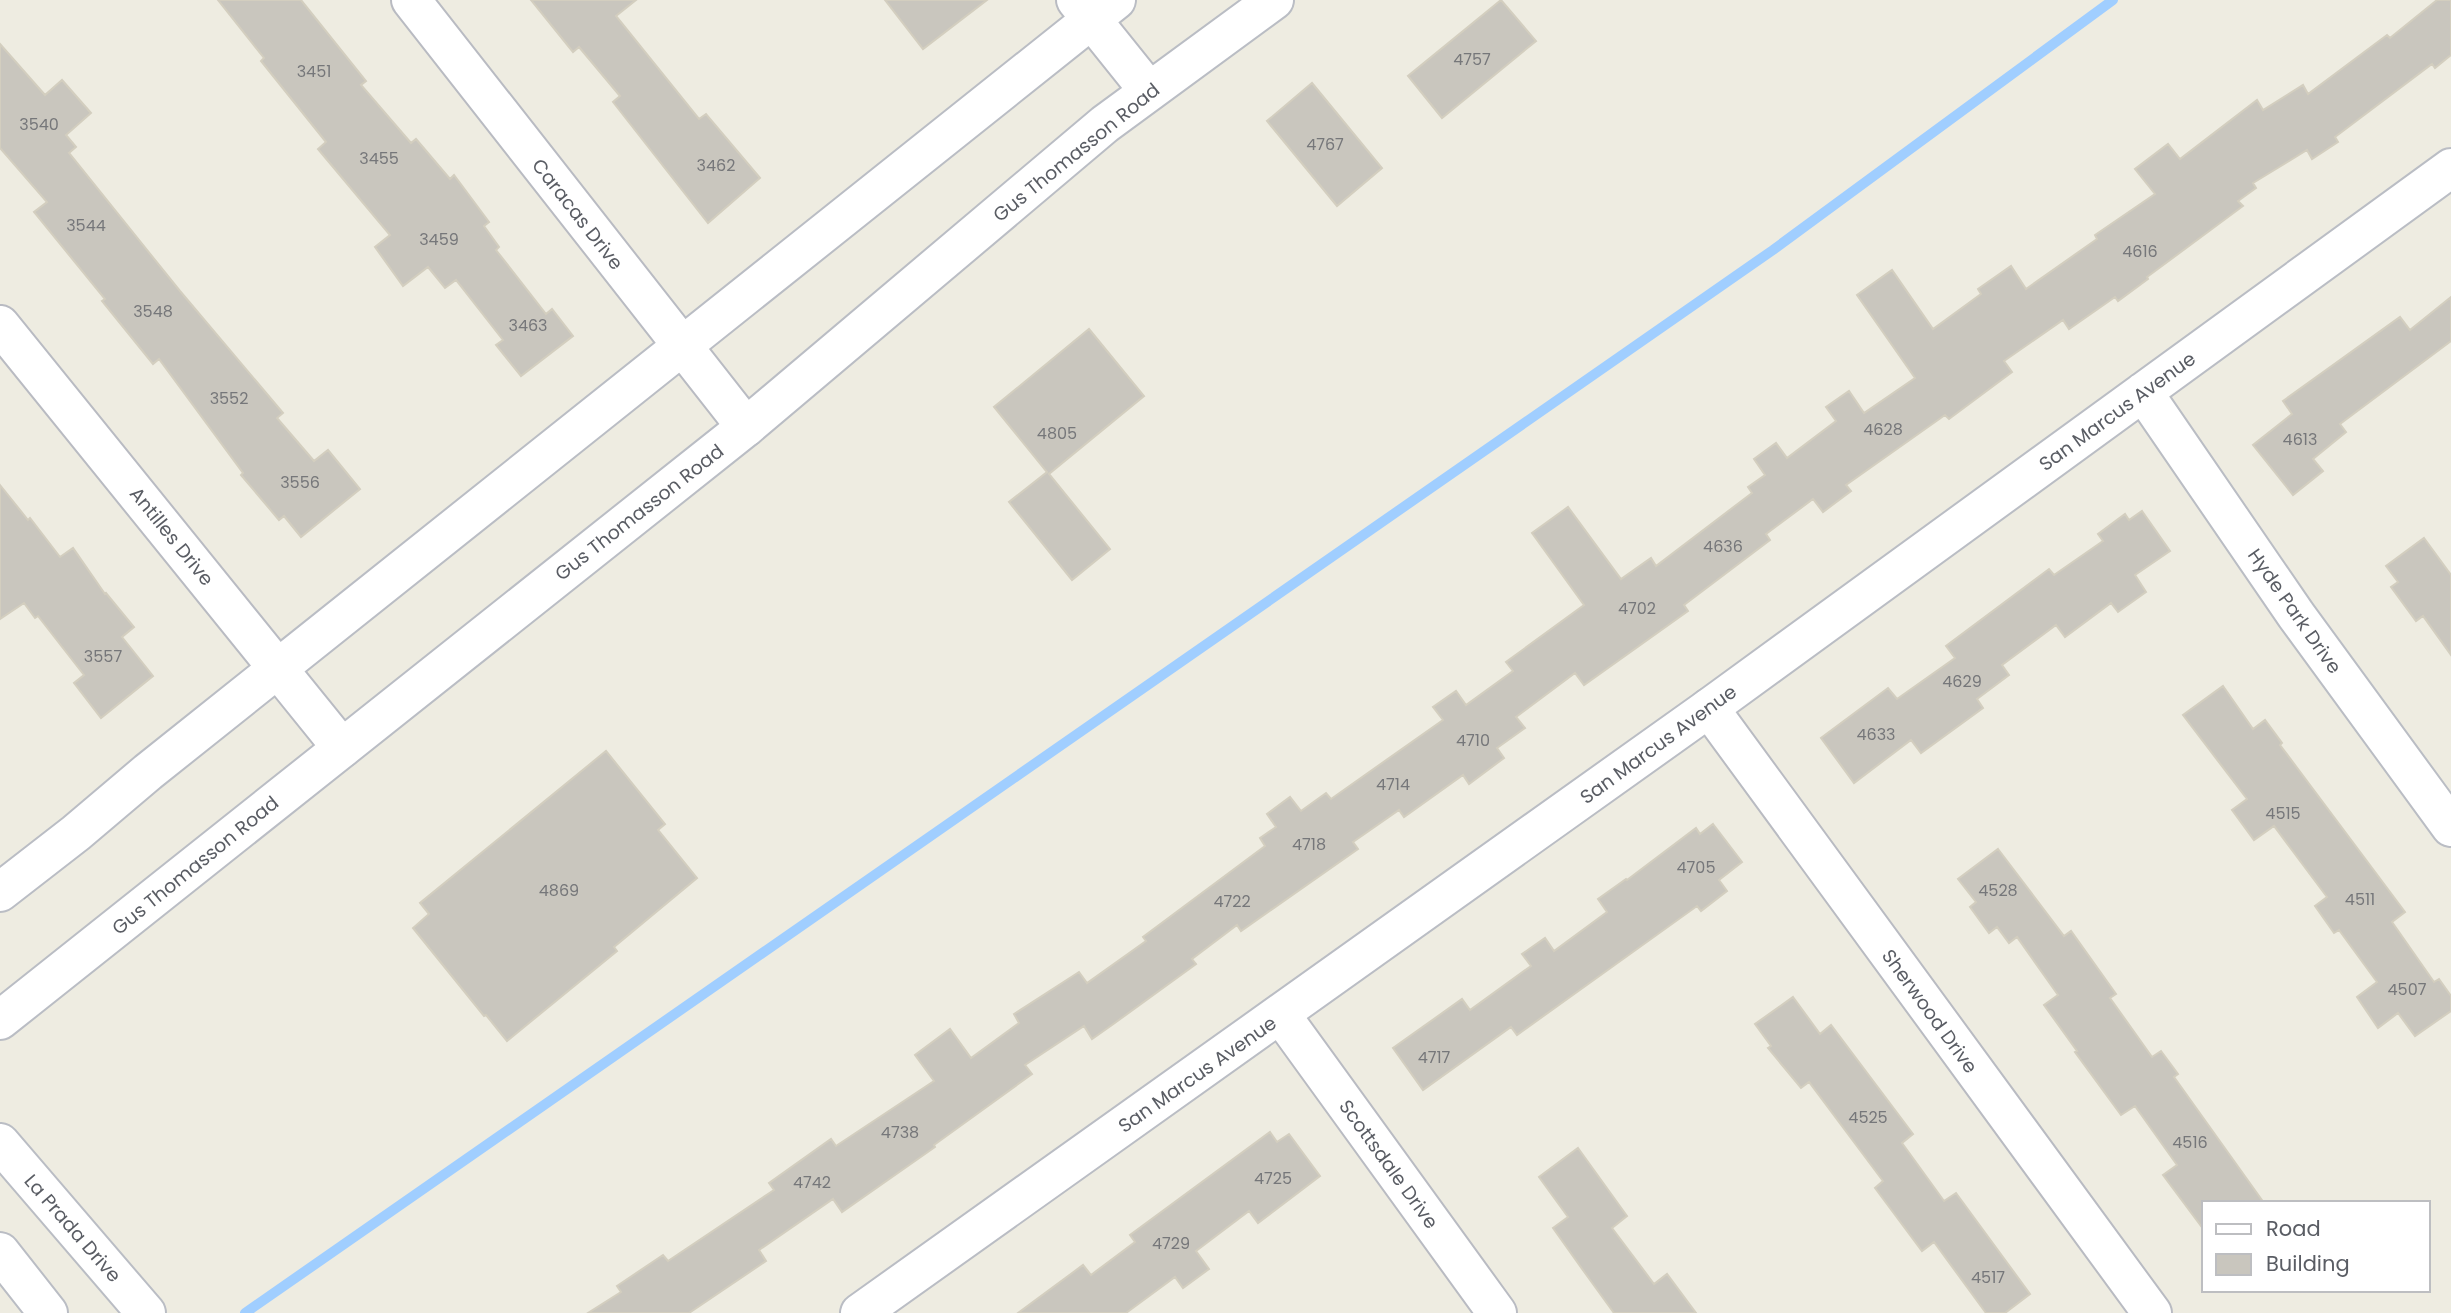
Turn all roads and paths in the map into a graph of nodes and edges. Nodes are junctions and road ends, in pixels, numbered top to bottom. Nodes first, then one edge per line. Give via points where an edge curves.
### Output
1 (411, 0) edge
2 (1274, 0) edge
3 (1094, 7) edge
4 (1149, 91) junction
5 (2451, 168) edge
6 (0, 325) edge
7 (682, 346) junction
8 (2143, 392) junction
9 (746, 427) junction
10 (277, 668) junction
11 (1709, 708) junction
12 (342, 748) junction
13 (2451, 827) edge
14 (0, 892) edge
15 (1281, 1015) junction
16 (0, 1020) edge
17 (0, 1143) edge
18 (0, 1252) edge
19 (48, 1313) edge
20 (146, 1313) edge
21 (860, 1313) edge
22 (1497, 1313) edge
23 (2152, 1313) edge

1 - 7 street, Caracas Drive
2 - 4 street, Gus Thomasson Road
3 - 4 street
3 - 7 street
4 - 9 street, Gus Thomasson Road
5 - 8 street, San Marcus Avenue
6 - 10 street, Antilles Drive
7 - 9 street, Caracas Drive
7 - 10 street
8 - 11 street, San Marcus Avenue
8 - 13 street, Hyde Park Drive
9 - 12 street, Gus Thomasson Road
10 - 12 street, Antilles Drive
10 - 14 street
11 - 15 street, San Marcus Avenue
11 - 23 street, Sherwood Drive
12 - 16 street, Gus Thomasson Road
15 - 21 street, San Marcus Avenue
15 - 22 street, Scottsdale Drive
17 - 20 street, La Prada Drive
18 - 19 street

